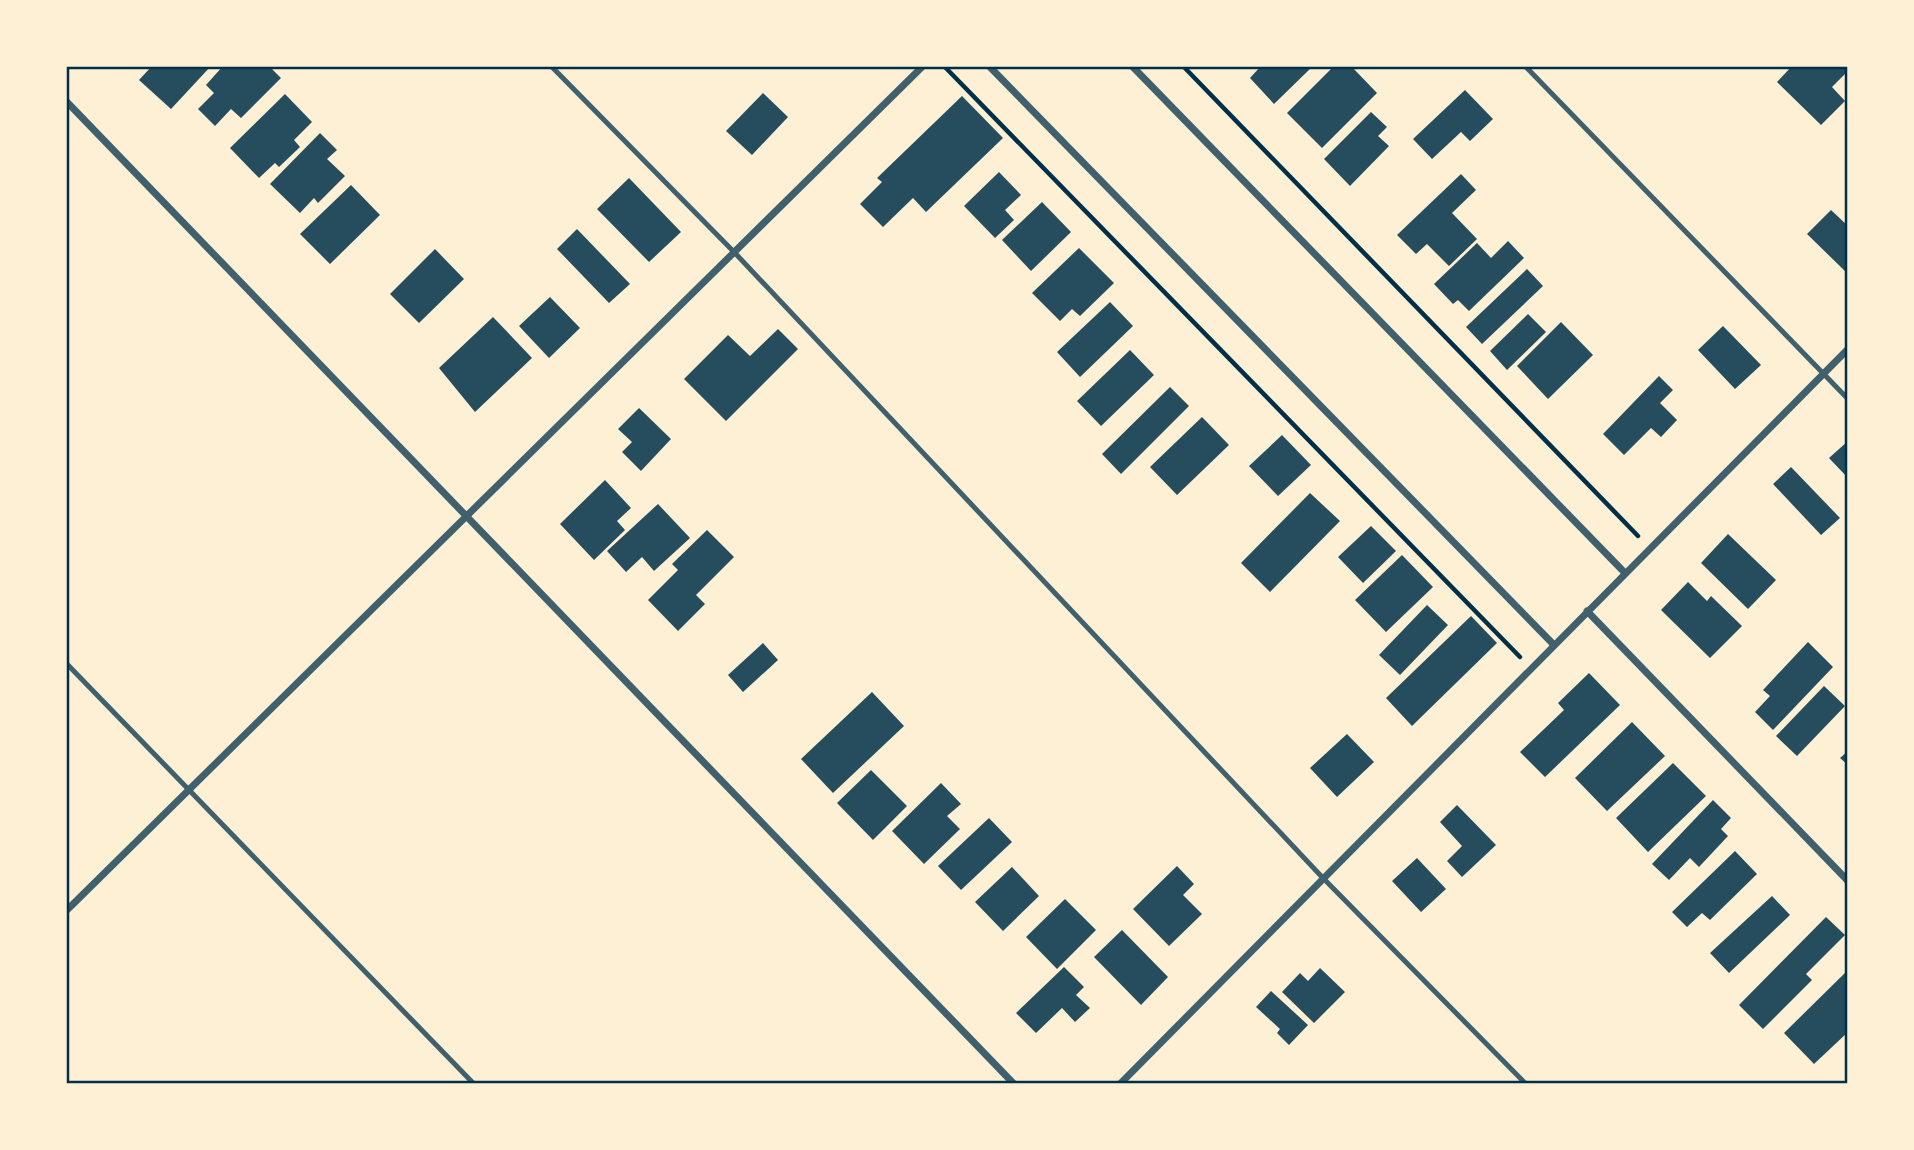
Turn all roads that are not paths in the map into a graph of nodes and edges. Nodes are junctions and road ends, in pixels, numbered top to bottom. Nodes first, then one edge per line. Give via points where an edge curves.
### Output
1 (551, 66) edge
2 (923, 66) edge
3 (989, 66) edge
4 (1132, 66) edge
5 (1525, 66) edge
6 (66, 101) edge
7 (735, 253) junction
8 (1847, 349) edge
9 (1823, 374) junction
10 (1847, 399) edge
11 (467, 517) junction
12 (1625, 573) junction
13 (1587, 611) junction
14 (1554, 645) junction
15 (66, 663) edge
16 (189, 790) junction
17 (1322, 877) junction
18 (1847, 881) edge
19 (66, 911) edge
20 (474, 1083) edge
21 (1014, 1083) edge
22 (1120, 1083) edge
23 (1526, 1083) edge

1 - 7 lane
2 - 7 street
3 - 14 street
4 - 12 street
5 - 9 lane
6 - 11 street
7 - 11 street
7 - 17 lane
8 - 9 street
9 - 10 lane
9 - 12 street
11 - 16 street
11 - 21 street
12 - 13 street
13 - 14 street
13 - 18 street
14 - 17 street
15 - 16 lane
16 - 19 street
16 - 20 lane
17 - 22 street
17 - 23 lane

